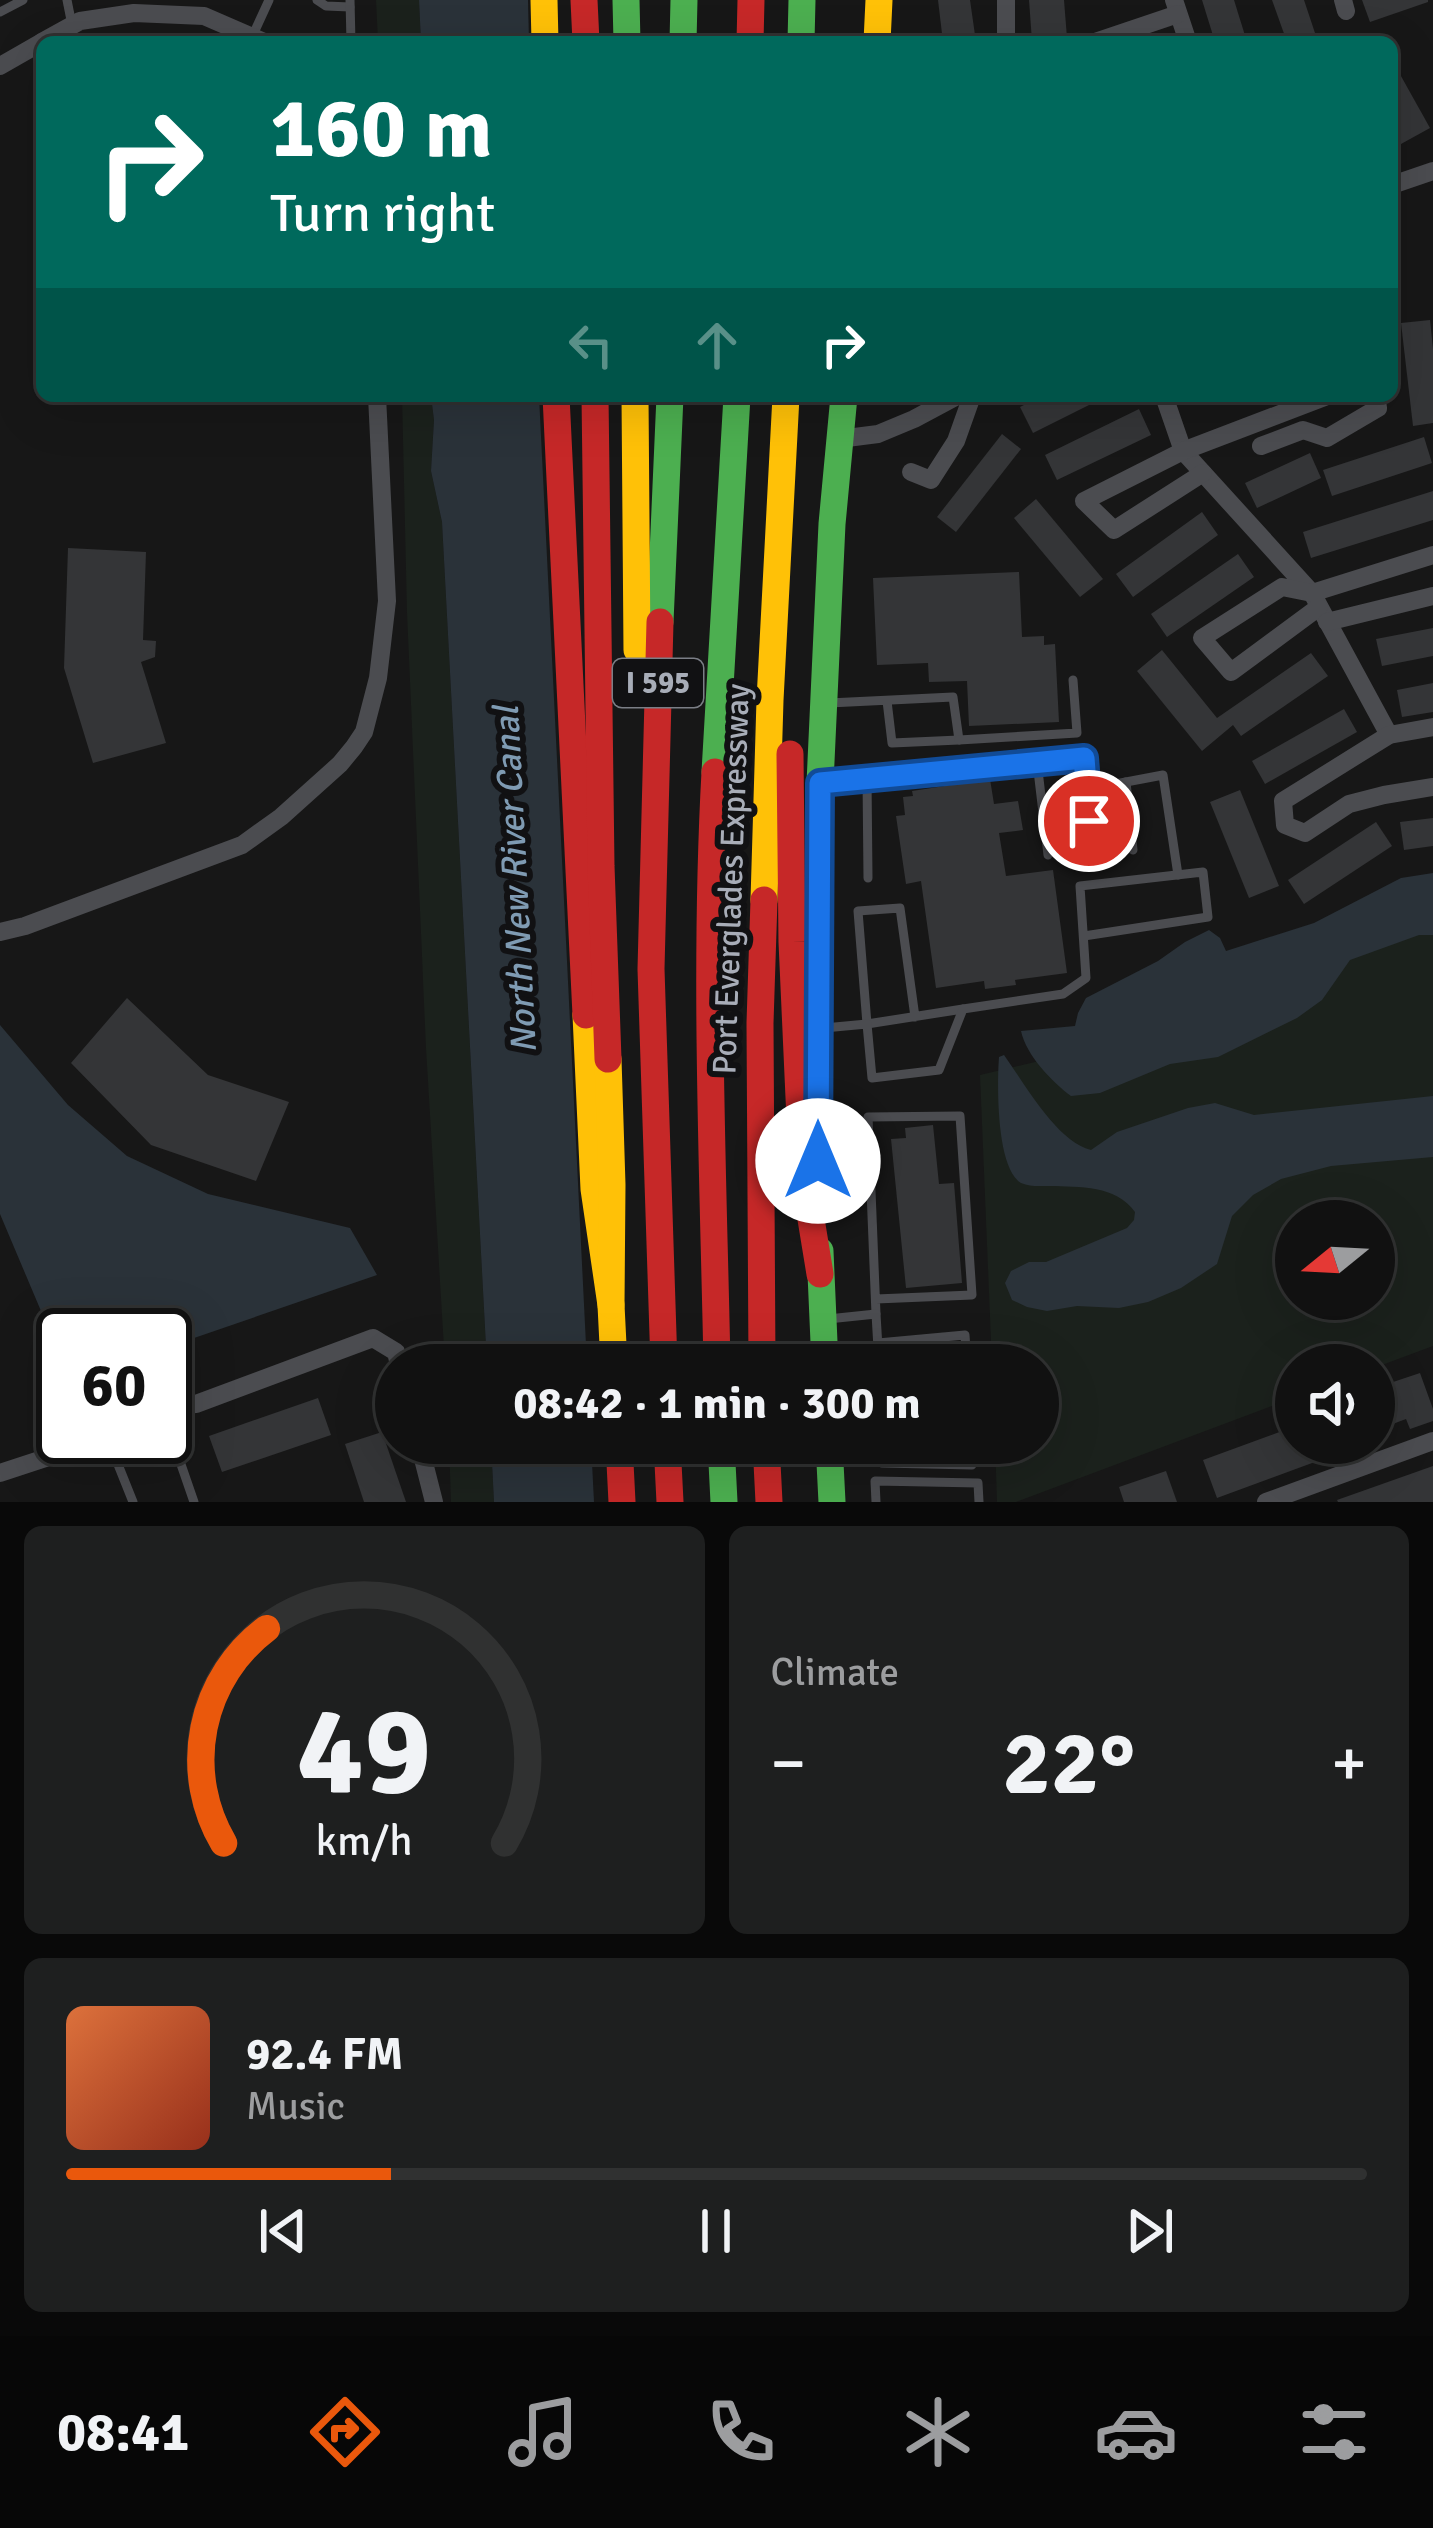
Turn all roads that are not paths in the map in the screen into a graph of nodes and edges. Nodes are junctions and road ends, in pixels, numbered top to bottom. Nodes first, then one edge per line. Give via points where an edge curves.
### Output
1 (23, 0) edge
2 (67, 0) edge
3 (317, 0) edge
4 (544, 0) edge
5 (584, 0) edge
6 (626, 0) edge
7 (685, 0) edge
8 (752, 0) edge
9 (802, 0) edge
10 (879, 0) edge
11 (1006, 0) edge
12 (263, 2) edge
13 (350, 3) edge
14 (1176, 7) edge
15 (201, 8) edge
16 (0, 12) edge
17 (76, 23) junction
18 (53, 36) edge
19 (252, 36) edge
20 (258, 36) edge
21 (351, 36) edge
22 (545, 36) edge
23 (586, 36) edge
24 (627, 36) edge
25 (683, 36) edge
26 (750, 36) edge
27 (801, 36) edge
28 (877, 36) edge
29 (1006, 36) edge
30 (1109, 36) edge
31 (1186, 36) edge
32 (36, 45) edge
33 (0, 66) edge
34 (1433, 171) edge
35 (1398, 183) edge
36 (377, 402) edge
37 (556, 402) edge
38 (596, 402) edge
39 (635, 402) edge
40 (670, 402) edge
41 (737, 402) edge
42 (786, 402) edge
43 (843, 402) edge
44 (946, 402) edge
45 (969, 402) edge
46 (1166, 402) edge
47 (1311, 402) edge
48 (1377, 402) edge
49 (839, 439) junction
50 (784, 446) junction
51 (1261, 446) dead end
52 (1183, 451) junction
53 (911, 472) dead end
54 (1203, 473) junction
55 (1433, 555) edge
56 (1433, 596) edge
57 (1320, 608) junction
58 (1073, 680) dead end
59 (887, 700) junction
60 (824, 704) junction
61 (1433, 727) edge
62 (1389, 735) junction
63 (959, 740) junction
64 (1037, 762) junction
65 (867, 778) junction
66 (1126, 782) junction
67 (820, 783) junction
68 (1433, 787) edge
69 (1087, 789) junction
70 (1132, 850) dead end
71 (1092, 854) dead end
72 (1048, 855) dead end
73 (1178, 875) junction
74 (868, 878) dead end
75 (0, 932) edge
76 (1084, 936) junction
77 (651, 969) junction
78 (963, 1009) junction
79 (915, 1016) junction
80 (867, 1024) junction
81 (819, 1028) junction
82 (820, 1274) junction
83 (876, 1299) junction
84 (611, 1305) junction
85 (876, 1314) junction
86 (823, 1319) junction
87 (878, 1343) joint
88 (383, 1344) edge
89 (613, 1344) edge
90 (663, 1344) edge
91 (717, 1344) edge
92 (762, 1344) edge
93 (824, 1344) edge
94 (966, 1344) edge
95 (192, 1403) edge
96 (1433, 1441) edge
97 (36, 1462) edge
98 (118, 1464) edge
99 (181, 1464) edge
100 (424, 1464) edge
101 (620, 1464) edge
102 (668, 1464) edge
103 (722, 1464) edge
104 (767, 1464) edge
105 (830, 1464) edge
106 (927, 1464) joint
107 (972, 1464) edge
108 (0, 1474) edge
109 (927, 1482) junction
110 (133, 1502) edge
111 (194, 1502) edge
112 (434, 1502) edge
113 (622, 1502) edge
114 (670, 1502) edge
115 (724, 1502) edge
116 (769, 1502) edge
117 (832, 1502) edge
118 (876, 1502) edge
119 (979, 1502) edge
120 (1266, 1502) edge

1 - 16 lane
2 - 17 lane
3 - 13 lane
4 - 22 main road
5 - 23 main road
6 - 24 main road
7 - 25 main road
8 - 26 main road
9 - 27 main road
10 - 28 main road
11 - 29 street
12 - 20 lane
13 - 21 lane
14 - 30 street
14 - 31 street
15 - 17 street
15 - 19 street
17 - 18 street
32 - 33 street
34 - 35 street
36 - 75 street via 387,601 378,678 354,747 242,845
37 - 84 main road via 594,1190
38 - 84 main road
39 - 77 main road via 636,717
40 - 77 main road, I 595
41 - 91 main road via 711,849
42 - 50 main road, Port Everglades Expressway
43 - 49 main road
44 - 49 street via 878,434
45 - 53 street via 931,480
46 - 52 street
47 - 52 street
48 - 51 street via 1327,438 1303,430
49 - 60 main road
50 - 82 main road via 793,964 802,1164
50 - 92 main road, Port Everglades Expressway via 760,1023
52 - 54 street
52 - 54 street via 1084,501 1114,530
54 - 57 street
55 - 57 street
56 - 57 street
57 - 57 street via 1231,672 1202,638 1282,587
57 - 62 street
58 - 63 lane via 1076,734
59 - 60 lane
59 - 63 lane via 953,697
59 - 63 lane via 892,743
60 - 67 main road
61 - 62 street
62 - 68 street via 1283,801 1285,825 1305,833 1349,804
64 - 65 lane
64 - 69 lane via 1084,758
64 - 72 lane
65 - 67 lane
65 - 74 lane
66 - 69 lane
66 - 70 lane
66 - 73 lane via 1163,775
67 - 81 main road
69 - 71 lane
73 - 76 lane via 1080,886
73 - 76 lane via 1203,872 1208,917
76 - 78 lane via 1086,978 1063,994
77 - 90 main road, I 595
78 - 79 lane
78 - 80 lane via 939,1070 872,1078
79 - 80 lane
79 - 80 lane via 900,908 858,911
80 - 81 lane
81 - 82 main road
82 - 86 main road
83 - 83 lane via 868,1117 960,1116 972,1295
83 - 85 lane
84 - 89 main road
85 - 86 lane
85 - 87 lane
86 - 93 main road
87 - 94 lane via 965,1335
88 - 95 street via 373,1338
96 - 120 street
97 - 108 street
98 - 110 lane
99 - 111 lane
100 - 112 street
101 - 113 main road
102 - 114 main road
103 - 115 main road
104 - 116 main road
105 - 117 main road
106 - 107 lane
106 - 109 lane
109 - 118 lane via 875,1481
109 - 119 lane via 978,1483

